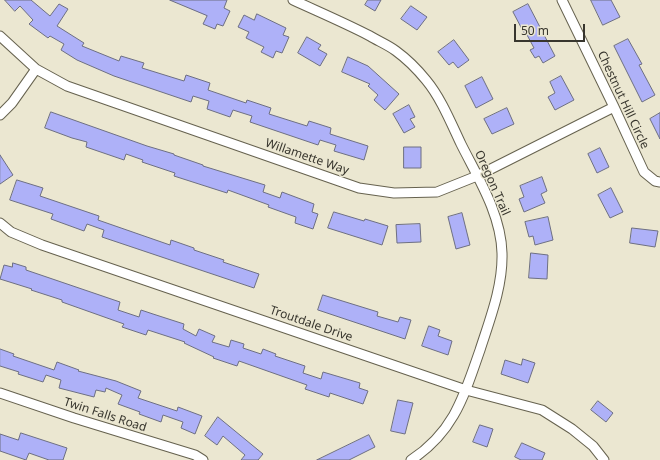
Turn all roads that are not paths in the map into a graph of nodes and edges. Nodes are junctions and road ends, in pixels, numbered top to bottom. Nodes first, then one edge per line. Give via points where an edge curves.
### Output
1 (293, 0) edge
2 (562, 0) edge
3 (0, 36) edge
4 (36, 69) junction
5 (614, 107) junction
6 (0, 115) edge
7 (477, 176) junction
8 (660, 182) edge
9 (0, 224) edge
10 (466, 390) junction
11 (0, 392) edge
12 (203, 460) edge
13 (411, 460) edge
14 (604, 460) edge

1 - 7 street, Oregon Trail via 347,24 394,49 412,63 427,81 447,115
2 - 5 street, Chestnut Hill Circle
3 - 4 street, Willamette Way
4 - 6 street via 12,103
4 - 7 street, Willamette Way via 67,86 359,188 394,193 438,192
5 - 7 street, Willamette Way
5 - 8 street, Chestnut Hill Circle via 644,172 655,182
7 - 10 street, Oregon Trail via 491,204 499,232 502,268 491,318
9 - 10 street, Troutdale Drive via 11,232 42,245
10 - 13 street, Oregon Trail via 448,426 433,443
10 - 14 street, Troutdale Drive via 542,410 593,446
11 - 12 street, Twin Falls Road via 195,455

